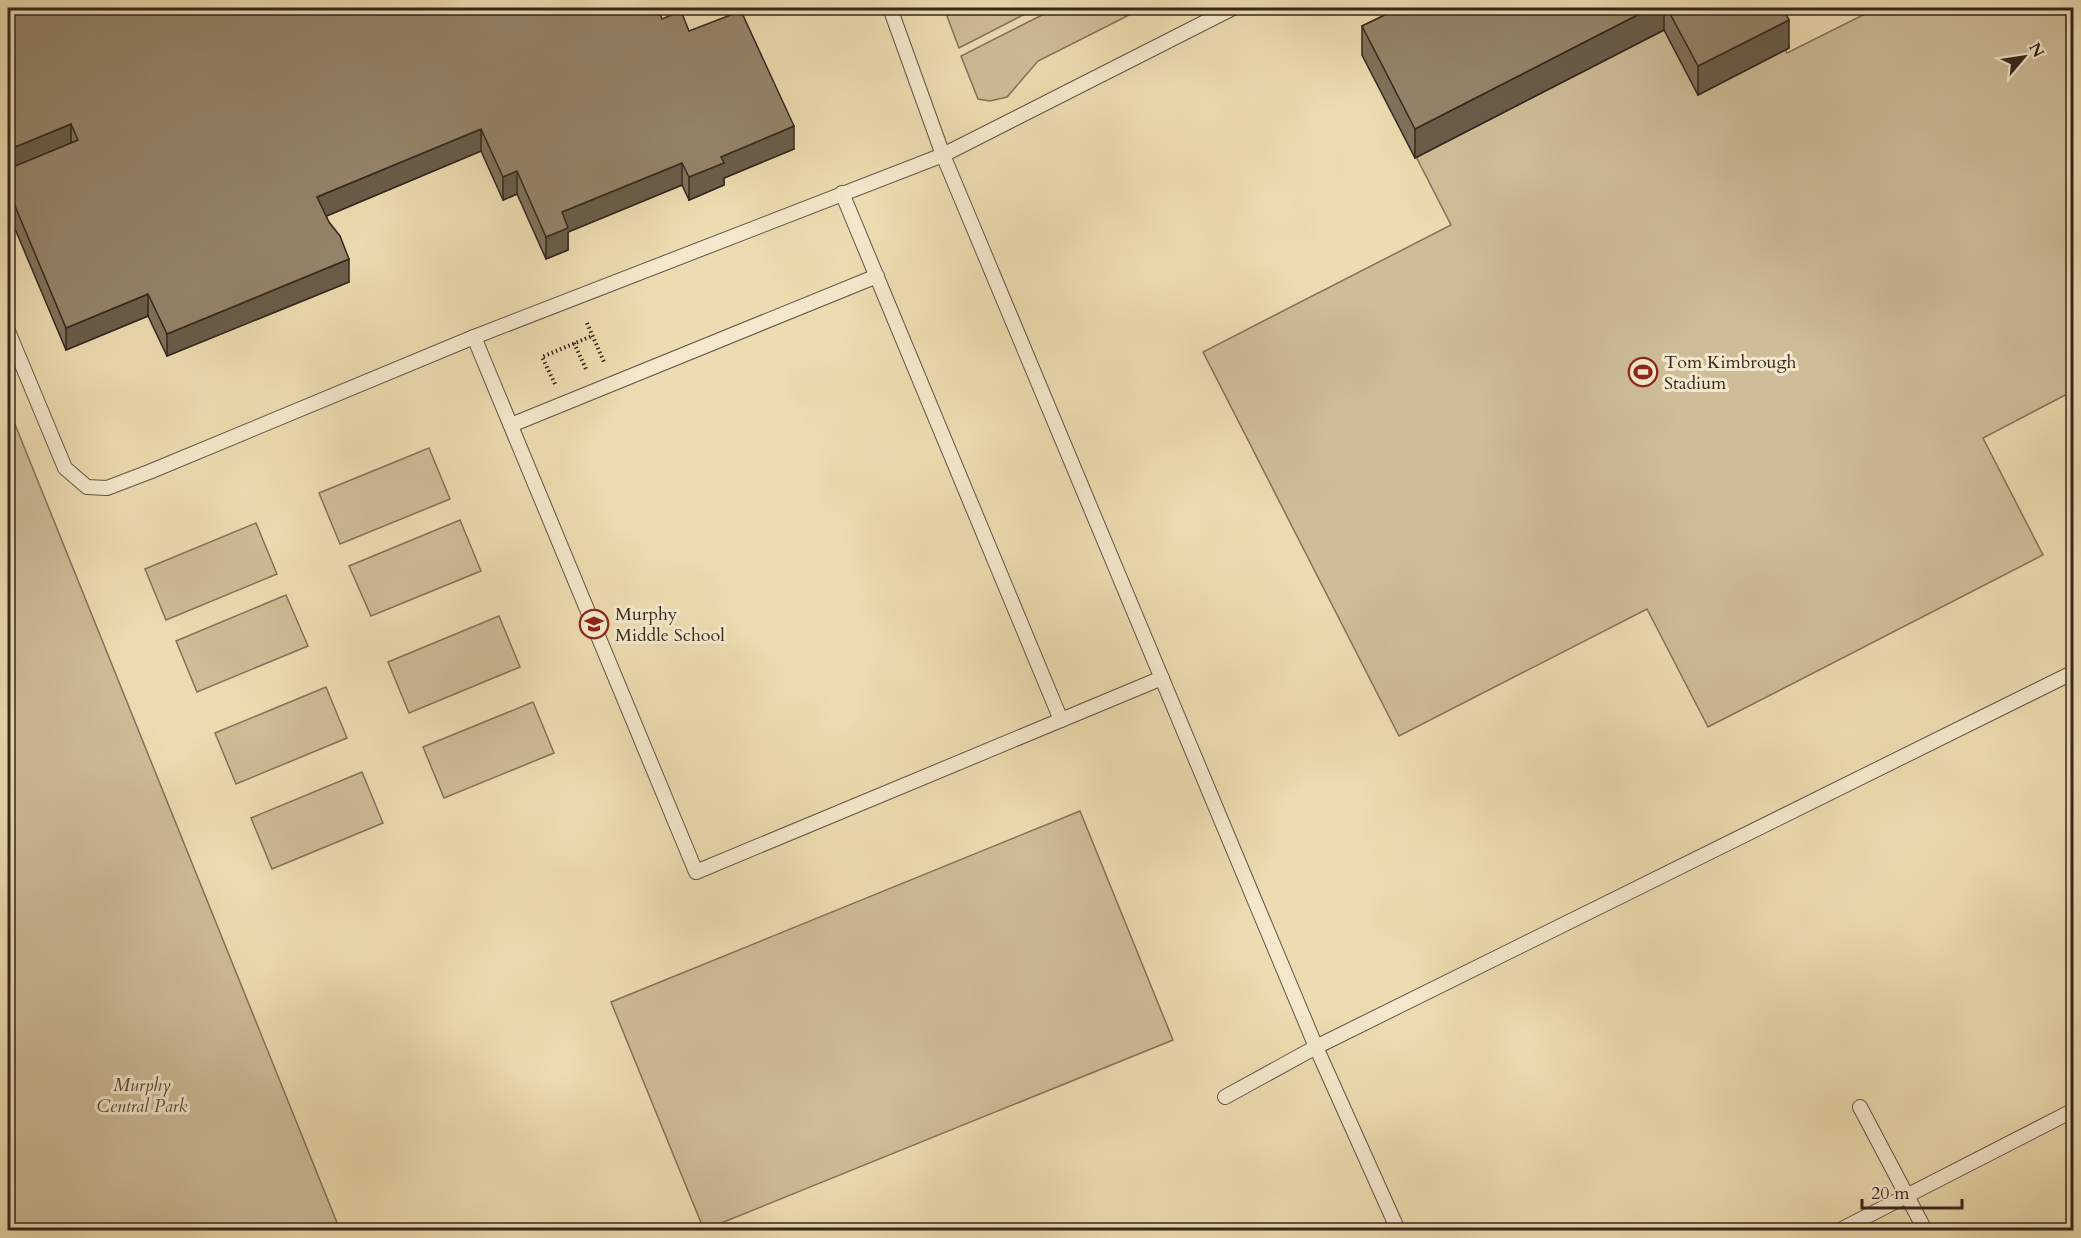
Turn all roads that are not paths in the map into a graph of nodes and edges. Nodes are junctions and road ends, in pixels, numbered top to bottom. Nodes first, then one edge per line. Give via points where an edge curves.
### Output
1 (890, 8) edge
2 (1233, 8) edge
3 (943, 154) junction
4 (843, 193) junction
5 (877, 276) junction
6 (8, 331) edge
7 (474, 337) junction
8 (511, 425) junction
9 (2073, 672) edge
10 (1162, 678) junction
11 (1060, 720) junction
12 (1316, 1047) junction
13 (1225, 1097) dead end
14 (1860, 1107) dead end
15 (2073, 1110) edge
16 (1906, 1196) junction
17 (1398, 1230) edge
18 (1840, 1230) edge
19 (1925, 1230) edge

1 - 3 lane
2 - 3 lane
3 - 4 lane
3 - 10 lane
4 - 5 lane
4 - 7 lane
5 - 8 lane
5 - 11 lane
6 - 7 lane via 65,468 87,487 107,488
7 - 8 lane
8 - 11 lane via 696,872
9 - 12 lane
10 - 11 lane
10 - 12 lane
12 - 13 lane
12 - 17 lane
14 - 16 lane
15 - 16 lane
16 - 18 lane
16 - 19 lane

